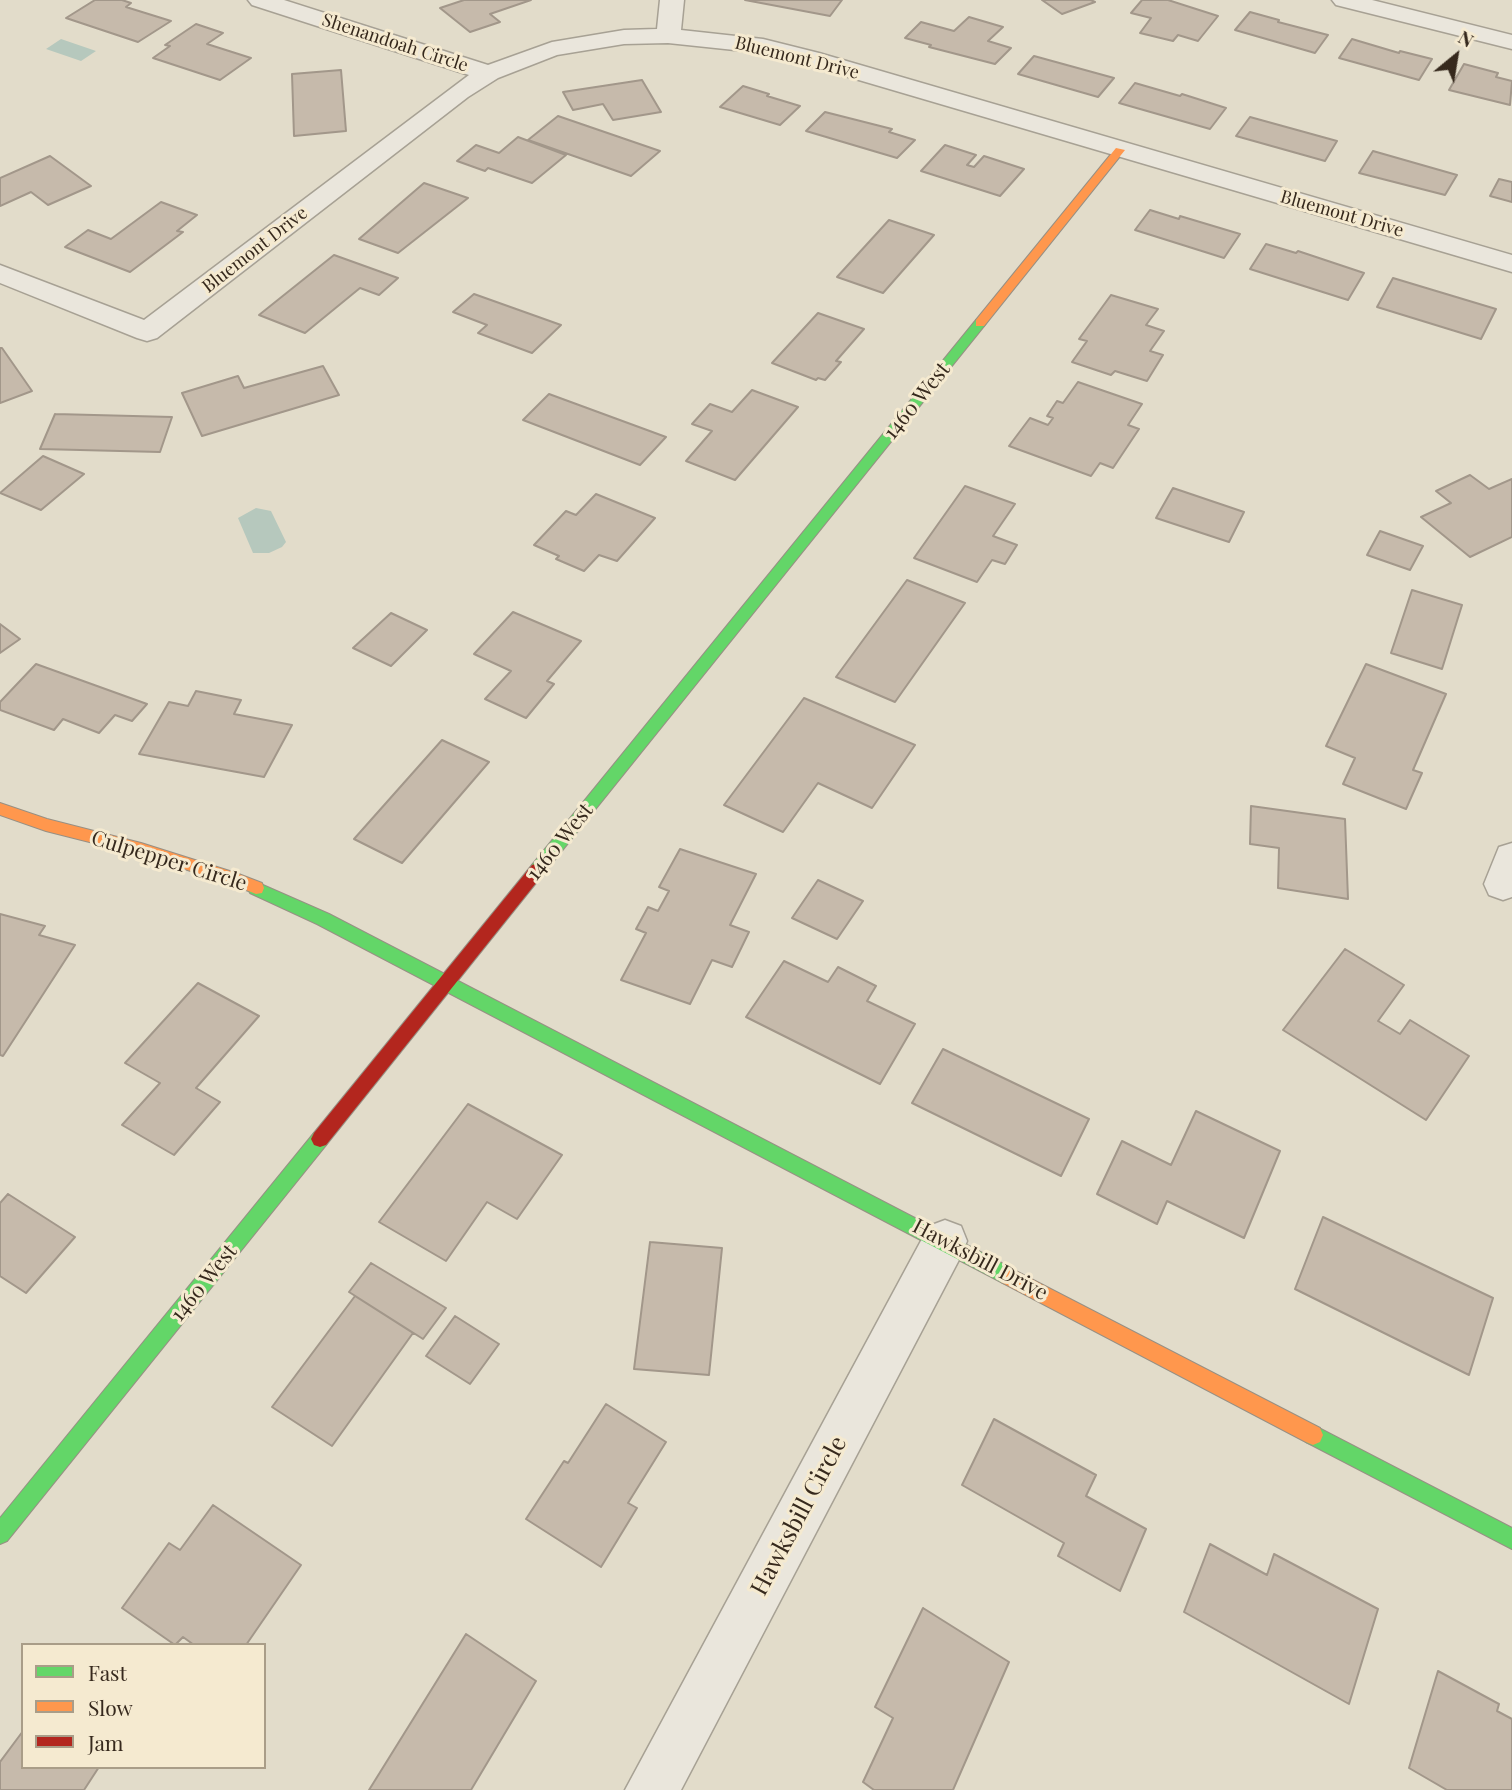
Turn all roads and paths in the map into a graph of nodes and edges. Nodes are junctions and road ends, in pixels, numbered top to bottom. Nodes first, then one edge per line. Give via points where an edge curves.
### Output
1 (260, 0) edge
2 (672, 0) edge
3 (1344, 0) edge
4 (668, 36) junction
5 (1512, 42) edge
6 (489, 73) junction
7 (1120, 150) junction
8 (1512, 264) edge
9 (0, 273) edge
10 (0, 809) edge
11 (445, 985) junction
12 (946, 1241) junction
13 (0, 1534) edge
14 (1512, 1539) edge
15 (652, 1790) edge

1 - 6 street, Shenandoah Circle
2 - 4 street
3 - 5 street
4 - 6 street, Bluemont Drive via 624,37 552,49
4 - 7 street, Bluemont Drive via 775,49
6 - 9 street, Bluemont Drive via 148,332
7 - 8 street, Bluemont Drive
7 - 11 street, 1460 West
10 - 11 street, Culpepper Circle via 236,879 323,919
11 - 12 street, Hawksbill Drive
11 - 13 street, 1460 West
12 - 14 street, Hawksbill Drive
12 - 15 street, Hawksbill Circle

